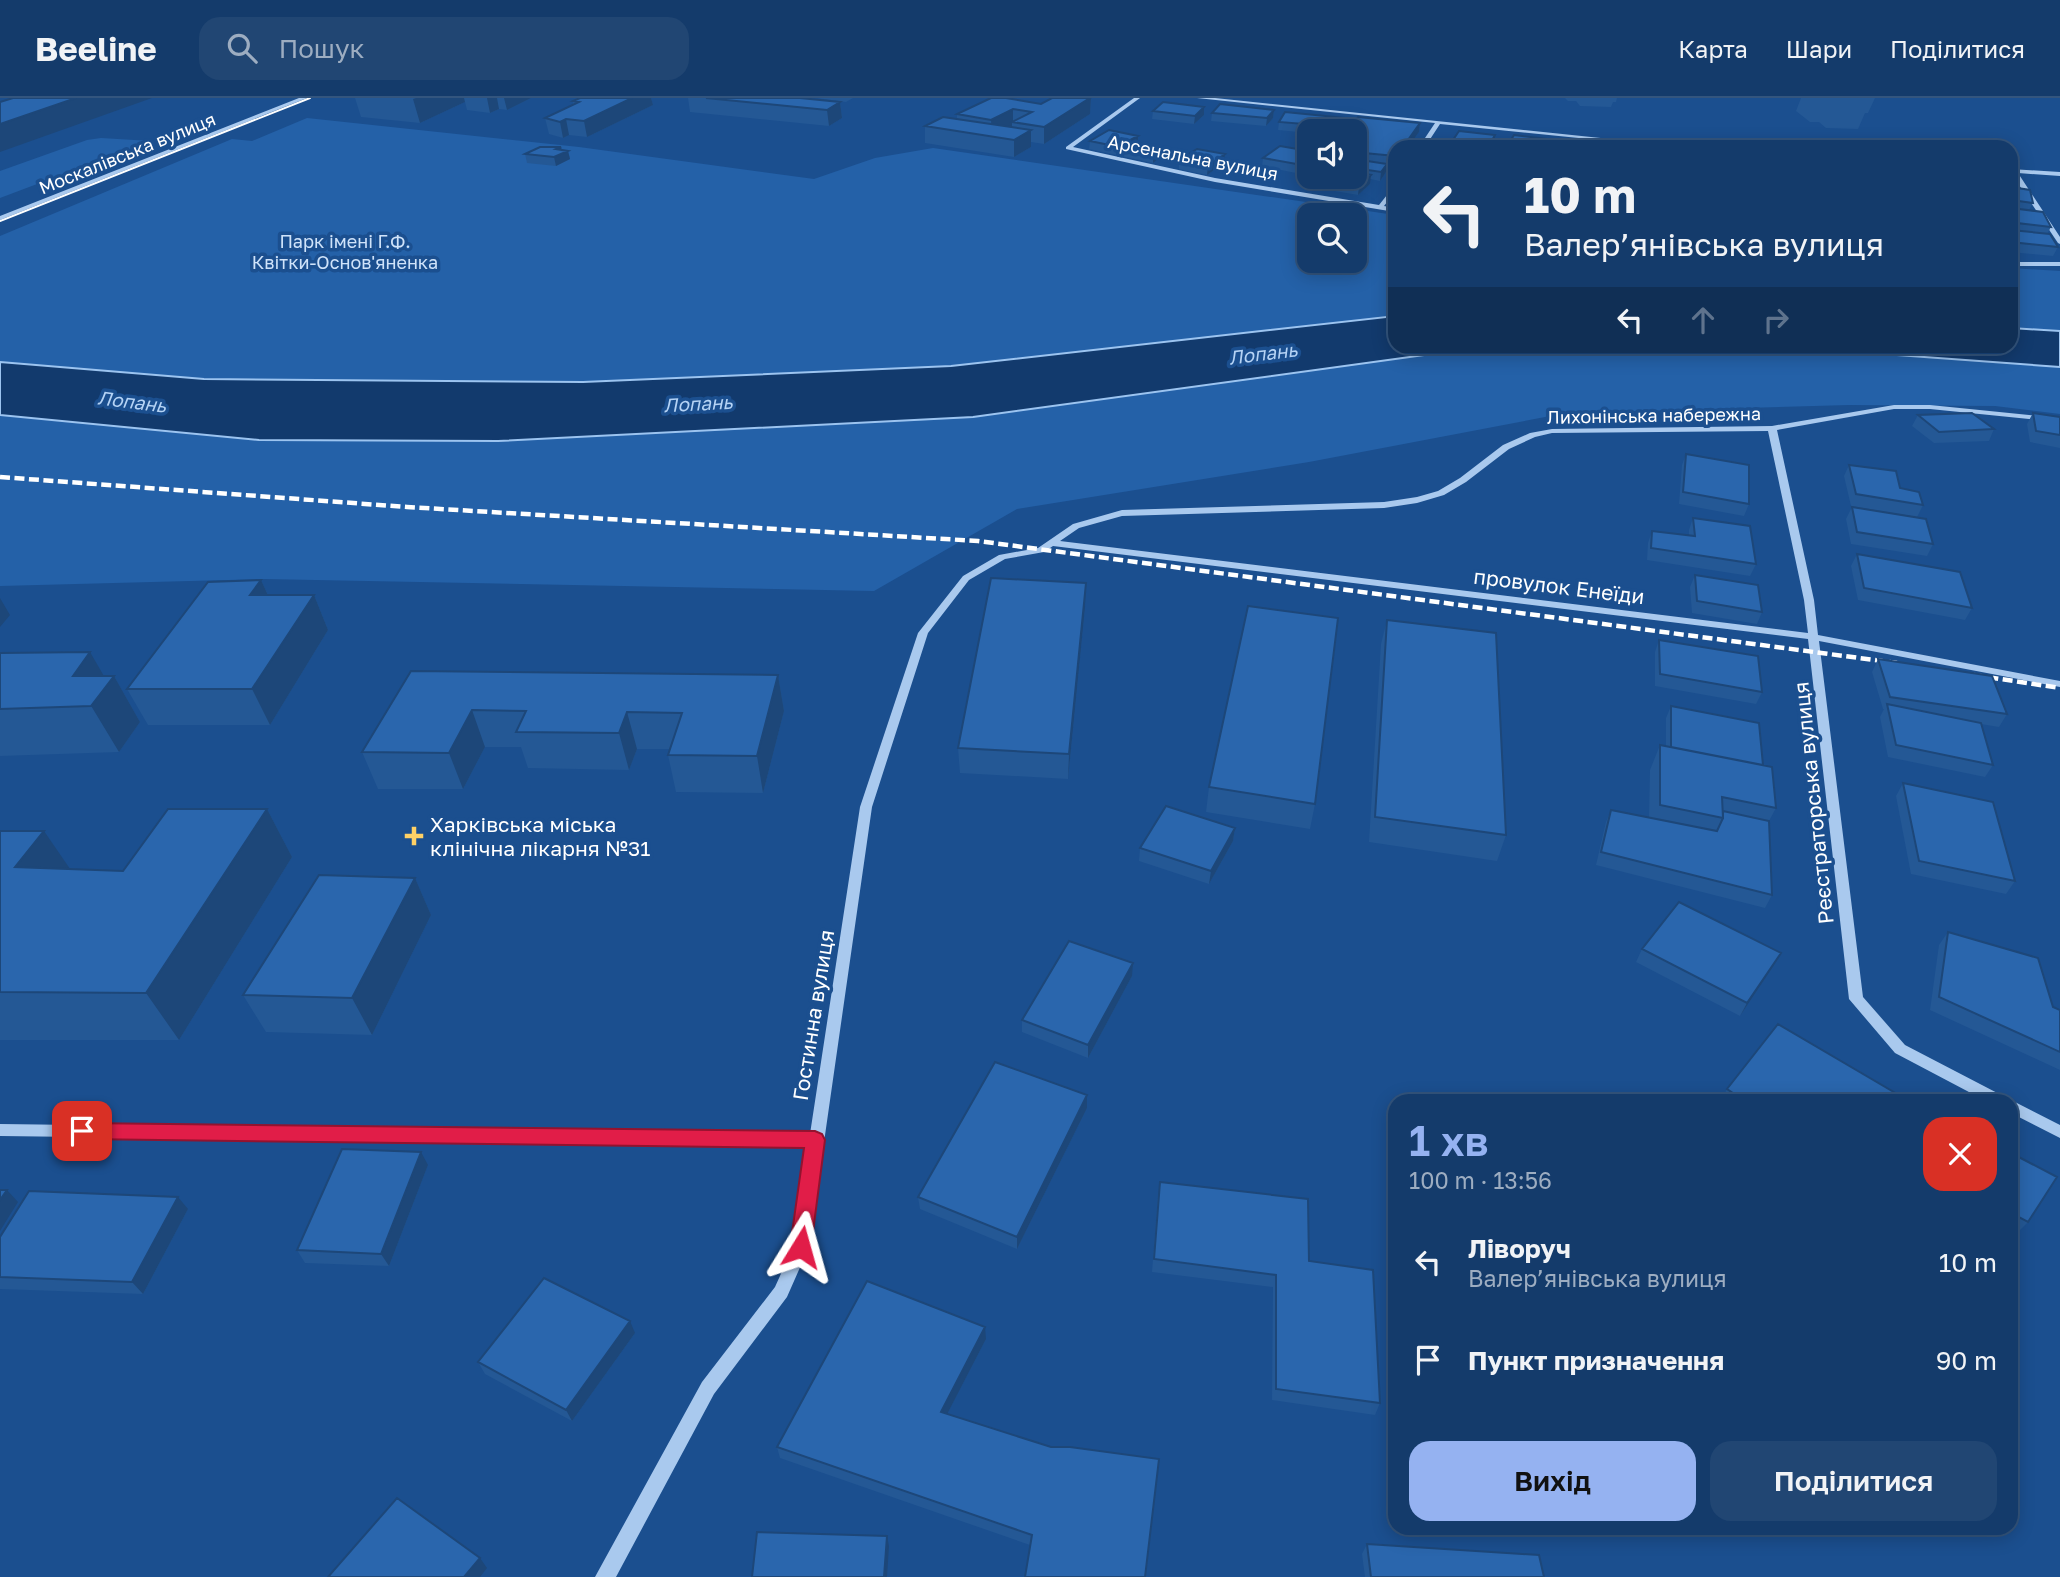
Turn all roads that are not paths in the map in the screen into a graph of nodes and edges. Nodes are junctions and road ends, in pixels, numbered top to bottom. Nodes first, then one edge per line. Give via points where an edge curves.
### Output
1 (304, 98) edge
2 (1137, 98) edge
3 (1200, 98) edge
4 (1439, 122) junction
5 (1427, 140) edge
6 (1615, 140) edge
7 (2018, 171) edge
8 (2060, 174) edge
9 (2018, 180) edge
10 (1388, 197) edge
11 (1381, 207) junction
12 (1388, 208) edge
13 (0, 218) edge
14 (2060, 242) edge
15 (2018, 264) edge
16 (2060, 264) edge
17 (2060, 420) edge
18 (1772, 428) junction
19 (1057, 539) junction
20 (1815, 637) junction
21 (2060, 684) edge
22 (1987, 1094) edge
23 (2018, 1110) edge
24 (0, 1130) edge
25 (2060, 1132) edge
26 (815, 1140) junction
27 (606, 1577) edge

1 - 13 street, Москалівська вулиця
2 - 11 street, Арсенальна вулиця via 1068,148 1215,180
3 - 4 street
4 - 5 street
4 - 6 street
7 - 8 street
9 - 14 street
10 - 11 street
11 - 12 street, Арсенальна вулиця
15 - 16 street
17 - 18 street, Лихонінська набережна via 1894,407
18 - 19 street, Лихонінська набережна via 1552,431 1507,444 1448,489 1422,499 1384,505 1122,513 1076,526
18 - 20 street, Реєстраторська вулиця
19 - 20 street, провулок Енеїди
19 - 26 street, Гостинна вулиця via 1041,550 1002,557 966,578 923,633 866,807
20 - 21 street, провулок Енеїди
20 - 22 street, Реєстраторська вулиця via 1856,999 1900,1049
23 - 25 street
24 - 26 street
26 - 27 street, Гостинна вулиця via 801,1247 781,1292 708,1388

